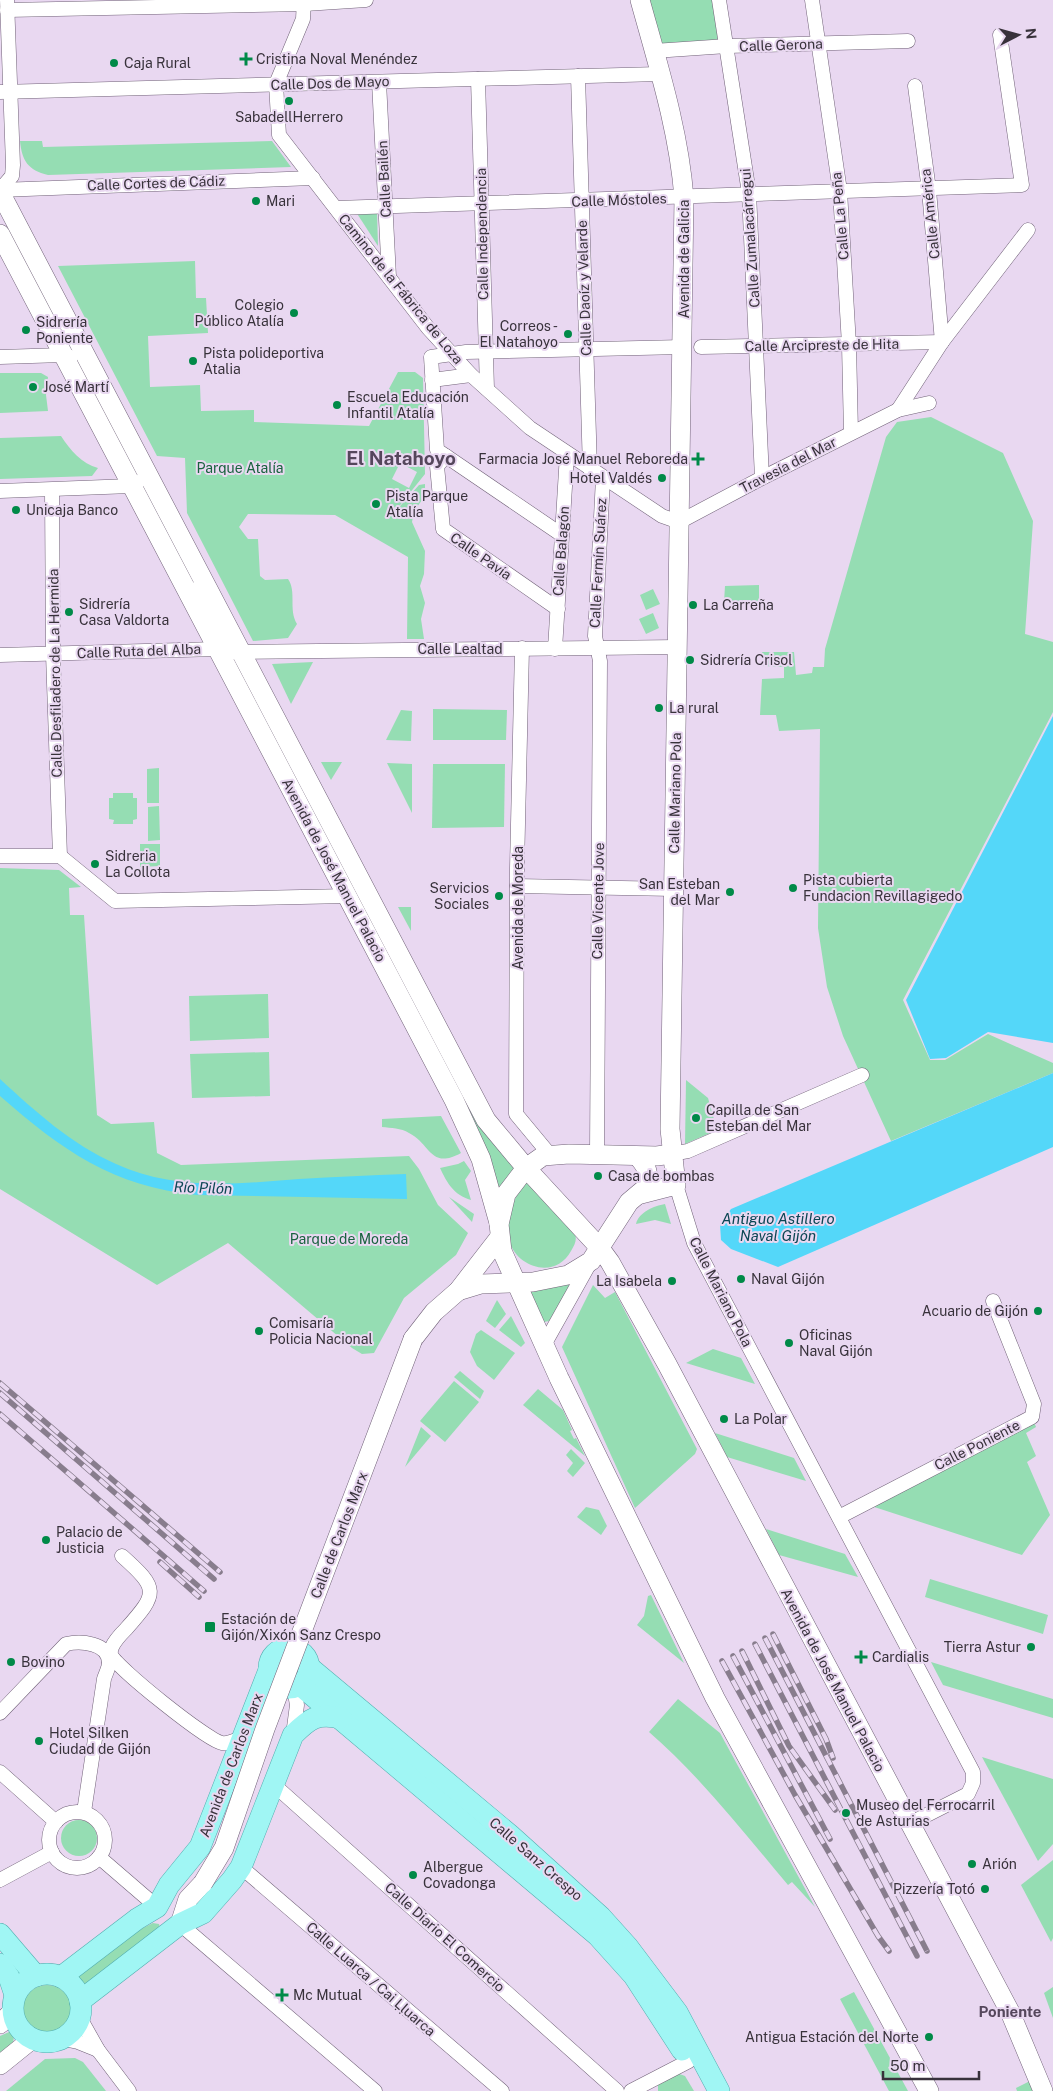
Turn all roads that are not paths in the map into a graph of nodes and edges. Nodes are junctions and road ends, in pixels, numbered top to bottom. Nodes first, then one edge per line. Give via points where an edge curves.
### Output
1 (366, 0) edge
2 (640, 0) edge
3 (719, 0) edge
4 (812, 0) edge
5 (304, 2) edge
6 (7, 5) edge
7 (1000, 35) dead end
8 (908, 41) dead end
9 (818, 44) junction
10 (727, 46) junction
11 (654, 51) junction
12 (659, 74) junction
13 (578, 76) junction
14 (478, 79) junction
15 (379, 82) junction
16 (276, 84) junction
17 (915, 86) dead end
18 (5, 91) edge
19 (313, 178) junction
20 (929, 190) junction
21 (0, 191) edge
22 (840, 191) junction
23 (750, 193) junction
24 (684, 198) junction
25 (582, 201) junction
26 (481, 204) junction
27 (385, 207) junction
28 (336, 208) junction
29 (1028, 230) dead end
30 (0, 234) edge
31 (388, 277) junction
32 (942, 342) junction
33 (849, 345) junction
34 (757, 346) junction
35 (692, 347) junction
36 (586, 349) junction
37 (485, 352) junction
38 (450, 354) junction
39 (64, 355) junction
40 (0, 356) edge
41 (89, 361) junction
42 (471, 374) junction
43 (432, 380) junction
44 (487, 389) junction
45 (929, 403) dead end
46 (898, 410) junction
47 (851, 433) junction
48 (567, 454) junction
49 (446, 456) junction
50 (590, 469) junction
51 (150, 475) junction
52 (603, 478) junction
53 (762, 478) junction
54 (131, 486) junction
55 (52, 490) junction
56 (0, 491) edge
57 (679, 522) junction
58 (151, 523) junction
59 (562, 535) junction
60 (558, 609) junction
61 (678, 647) junction
62 (522, 648) junction
63 (597, 648) junction
64 (217, 649) junction
65 (555, 649) junction
66 (242, 652) junction
67 (53, 654) junction
68 (0, 656) edge
69 (0, 856) edge
70 (60, 856) junction
71 (517, 886) junction
72 (597, 887) junction
73 (674, 889) junction
74 (348, 896) junction
75 (862, 1075) dead end
76 (597, 1154) junction
77 (672, 1154) junction
78 (550, 1155) junction
79 (637, 1156) junction
80 (526, 1168) junction
81 (676, 1185) junction
82 (641, 1194) junction
83 (499, 1231) junction
84 (595, 1254) junction
85 (516, 1283) junction
86 (458, 1291) junction
87 (993, 1301) dead end
88 (544, 1345) junction
89 (839, 1517) junction
90 (122, 1556) dead end
91 (108, 1654) junction
92 (125, 1670) junction
93 (269, 1670) junction
94 (104, 1679) junction
95 (301, 1680) junction
96 (0, 1713) edge
97 (341, 1718) junction
98 (293, 1736) junction
99 (241, 1738) junction
100 (0, 1772) edge
101 (273, 1784) junction
102 (84, 1812) junction
103 (56, 1822) junction
104 (909, 1824) junction
105 (52, 1852) junction
106 (99, 1857) junction
107 (240, 1867) junction
108 (0, 1880) edge
109 (188, 1898) junction
110 (157, 1907) junction
111 (180, 1924) junction
112 (0, 1934) edge
113 (0, 1964) edge
114 (36, 1976) junction
115 (61, 1977) junction
116 (9, 2010) edge
117 (80, 2010) junction
118 (63, 2039) junction
119 (31, 2040) junction
120 (98, 2050) junction
121 (689, 2061) junction
122 (0, 2065) edge
123 (129, 2091) edge
124 (375, 2091) edge
125 (502, 2091) edge
126 (617, 2091) edge
127 (631, 2091) edge
128 (704, 2091) edge
129 (719, 2091) edge
130 (929, 2091) edge
131 (1043, 2091) edge

1 - 5 street
2 - 11 main road, Avenida de Galicia
3 - 10 street, Calle Zumalacárregui
4 - 9 street, Calle La Peña
5 - 6 street
5 - 16 street via 303,19
6 - 18 street
7 - 20 street, Calle Móstoles via 1022,185
8 - 9 street, Calle Gerona
9 - 10 street, Calle Gerona
9 - 22 street, Calle La Peña
10 - 11 street, Calle Gerona
10 - 23 street, Calle Zumalacárregui
11 - 12 main road, Avenida de Galicia
12 - 13 street, Calle Dos de Mayo
12 - 24 main road, Avenida de Galicia via 680,162
13 - 14 street, Calle Dos de Mayo
13 - 25 street, Calle Daoíz y Velarde
14 - 15 street, Calle Dos de Mayo
14 - 26 street, Calle Independencia
15 - 16 street, Calle Dos de Mayo
15 - 27 street, Calle Bailén
16 - 18 street, Calle Dos de Mayo
16 - 19 street, Camino de la Fábrica de Loza via 279,135
17 - 20 street, Calle América
18 - 21 street via 12,170 8,183
19 - 21 street, Calle Cortes de Cádiz
19 - 28 street, Camino de la Fábrica de Loza
20 - 22 street, Calle Móstoles
20 - 32 street, Calle América
21 - 41 main road, Avenida de José Manuel Palacio
22 - 23 street, Calle Móstoles
22 - 33 street, Calle La Peña
23 - 24 street, Calle Móstoles
23 - 34 street, Calle Zumalacárregui
24 - 25 street, Calle Móstoles
24 - 35 main road, Avenida de Galicia
25 - 26 street, Calle Móstoles
25 - 36 street, Calle Daoíz y Velarde
26 - 27 street, Calle Móstoles
26 - 37 street, Calle Independencia
27 - 28 street, Calle Móstoles
27 - 31 street, Calle Bailén
28 - 31 street, Camino de la Fábrica de Loza
29 - 32 street
30 - 39 main road, Avenida de José Manuel Palacio
31 - 38 street, Camino de la Fábrica de Loza
32 - 33 street, Calle Arcipreste de Hita
32 - 46 street
33 - 34 street, Calle Arcipreste de Hita
33 - 47 street, Calle La Peña
34 - 35 street, Calle Arcipreste de Hita
34 - 53 street, Calle Zumalacárregui
35 - 36 street, Calle Arcipreste de Hita
35 - 57 main road, Avenida de Galicia
36 - 37 street, Calle Arcipreste de Hita
36 - 50 street, Calle Daoíz y Velarde
37 - 38 street, Calle Arcipreste de Hita
37 - 44 street, Calle Independencia
38 - 42 street, Camino de la Fábrica de Loza
38 - 43 street via 431,357
39 - 40 street
39 - 41 street
39 - 54 main road, Avenida de José Manuel Palacio
41 - 51 main road, Avenida de José Manuel Palacio
42 - 43 street
42 - 44 street, Camino de la Fábrica de Loza
43 - 49 street via 437,450
44 - 48 street, Camino de la Fábrica de Loza via 530,428
45 - 46 street, Travesía del Mar
46 - 47 street, Travesía del Mar
47 - 53 street, Travesía del Mar
48 - 50 street, Camino de la Fábrica de Loza
48 - 59 street, Calle Balagón
49 - 59 street
49 - 60 street, Calle Pavía via 437,466 443,529
50 - 52 street, Camino de la Fábrica de Loza
51 - 54 street
51 - 66 main road, Avenida de José Manuel Palacio
52 - 57 street, Camino de la Fábrica de Loza via 662,516
52 - 63 street, Calle Fermín Suárez
53 - 57 street, Travesía del Mar
54 - 55 street
54 - 58 main road, Avenida de José Manuel Palacio
55 - 56 street
55 - 67 street, Calle Desfiladero de La Hermida
57 - 61 main road, Calle Mariano Pola
58 - 64 main road, Avenida de José Manuel Palacio
58 - 66 street, Avenida de José Manuel Palacio via 188,574 230,652
59 - 60 street, Calle Balagón
60 - 65 street, Calle Balagón
61 - 63 street, Calle Lealtad
61 - 73 main road, Calle Mariano Pola
62 - 65 street, Calle Lealtad
62 - 66 street, Calle Lealtad
62 - 71 street, Avenida de Moreda
63 - 65 street, Calle Lealtad
63 - 72 street, Calle Vicente Jove via 600,661
64 - 67 street, Calle Ruta del Alba
64 - 74 main road, Avenida de José Manuel Palacio
66 - 80 main road, Avenida de José Manuel Palacio via 486,1120
67 - 68 street, Calle Ruta del Alba
67 - 70 street, Calle Desfiladero de La Hermida
69 - 70 street
70 - 74 street via 115,901
71 - 72 street
71 - 78 street, Avenida de Moreda via 516,1114
72 - 73 street
72 - 76 street, Calle Vicente Jove
73 - 77 main road, Calle Mariano Pola
74 - 83 main road, Avenida de José Manuel Palacio via 472,1139 481,1159
75 - 77 street via 688,1151
76 - 78 main road
76 - 79 main road
77 - 79 main road
77 - 81 main road, Calle Mariano Pola
78 - 80 main road
79 - 82 main road via 649,1174 648,1186
80 - 83 main road via 506,1194
80 - 84 main road, Avenida de José Manuel Palacio
81 - 82 main road
81 - 89 street, Calle Mariano Pola via 694,1243
82 - 84 main road via 629,1202
83 - 85 main road, Avenida de José Manuel Palacio via 506,1262
83 - 86 main road, Calle de Carlos Marx
84 - 85 main road, Calle de Carlos Marx via 568,1275
84 - 88 street
84 - 104 main road, Avenida de José Manuel Palacio via 616,1273 671,1372
85 - 86 main road, Calle de Carlos Marx via 481,1284
85 - 88 main road
86 - 109 main road, Calle de Carlos Marx, bridge via 434,1312 414,1339 265,1729 224,1848 203,1883
87 - 89 street, Calle Poniente via 1034,1404 1032,1417
88 - 130 main road via 715,1698
89 - 104 street, Calle Mariano Pola via 973,1772 968,1794
90 - 91 street via 146,1580 151,1596
91 - 92 street
91 - 94 street
91 - 96 street via 92,1644 66,1644
92 - 94 street via 115,1669
92 - 99 street via 205,1735 223,1743
93 - 95 main road via 276,1684 282,1687
93 - 95 main road via 273,1655 287,1648 302,1653
93 - 99 main road, Avenida de Carlos Marx
94 - 102 street
95 - 97 main road, Calle Sanz Crespo
95 - 98 street
95 - 129 main road, Calle Sanz Crespo via 510,1835 602,1917 677,2012
97 - 98 main road via 324,1715 305,1723
97 - 121 main road, Calle Sanz Crespo via 597,1935 634,1976
98 - 101 main road
99 - 110 main road, Avenida de Carlos Marx via 200,1847 169,1884
100 - 103 street
101 - 107 main road
101 - 126 street, Calle Diario El Comercio
102 - 103 street via 64,1815
102 - 106 street via 94,1818 105,1834
103 - 105 street via 50,1841
104 - 131 main road, Avenida de José Manuel Palacio via 1010,2012
105 - 106 street via 59,1861 77,1868 93,1863
105 - 108 street
106 - 110 street
107 - 111 main road via 203,1914
107 - 125 street, Calle Luarca / Cai Ḷḷuarca
109 - 110 main road, Calle de Carlos Marx
109 - 111 main road, Calle de Carlos Marx
110 - 115 main road, Calle de Carlos Marx
111 - 117 main road
111 - 124 street
112 - 114 main road
113 - 116 main road via 9,1977
114 - 115 main road
114 - 116 main road via 24,1983
115 - 117 main road via 75,1988
116 - 119 main road via 19,2030
117 - 118 main road via 74,2030
117 - 120 street
118 - 119 main road via 43,2043
118 - 120 street
119 - 122 main road
120 - 123 street
121 - 127 street
121 - 128 main road, Calle Sanz Crespo

